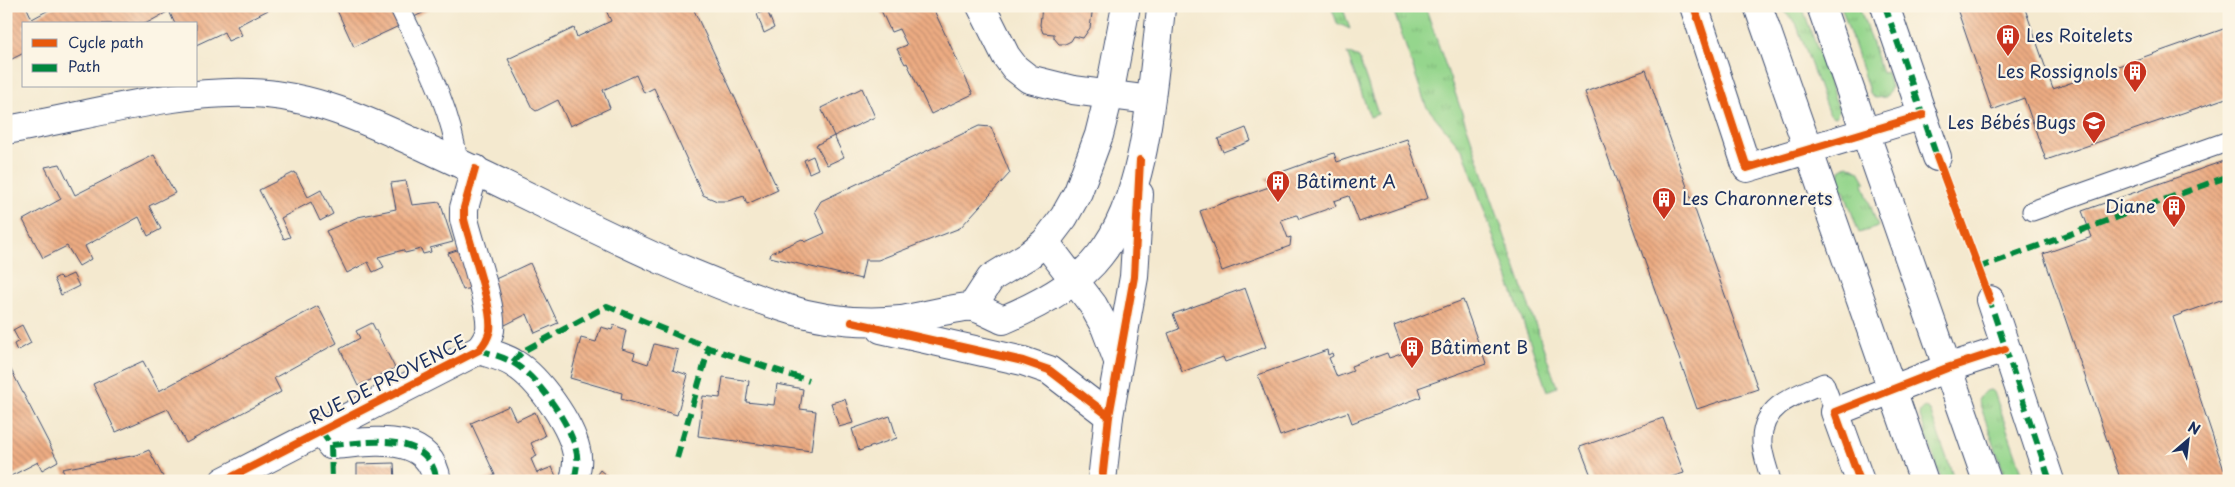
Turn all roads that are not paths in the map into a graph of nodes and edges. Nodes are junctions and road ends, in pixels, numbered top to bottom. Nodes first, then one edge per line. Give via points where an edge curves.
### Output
1 (399, 6) edge
2 (981, 6) edge
3 (1126, 6) edge
4 (1159, 6) edge
5 (1694, 6) edge
6 (1758, 6) edge
7 (1821, 6) edge
8 (1885, 6) edge
9 (1109, 95) junction
10 (1150, 100) junction
11 (1923, 115) junction
12 (6, 130) edge
13 (1865, 134) junction
14 (2229, 141) edge
15 (1808, 150) junction
16 (1937, 157) dead end
17 (1140, 160) junction
18 (466, 166) junction
19 (2032, 211) dead end
20 (1045, 242) junction
21 (1075, 278) junction
22 (1990, 300) dead end
23 (972, 306) junction
24 (852, 322) junction
25 (2005, 349) junction
26 (479, 350) junction
27 (1118, 361) junction
28 (1947, 368) junction
29 (1893, 389) junction
30 (1834, 412) junction
31 (1110, 416) junction
32 (321, 431) junction
33 (224, 481) edge
34 (437, 481) edge
35 (574, 481) edge
36 (1102, 481) edge
37 (1772, 481) edge
38 (1860, 481) edge
39 (1924, 481) edge
40 (1987, 481) edge
41 (2050, 481) edge

1 - 18 lane via 436,84
2 - 9 main road via 1006,56 1029,79
3 - 9 main road
4 - 10 main road
5 - 15 main road via 1747,168
6 - 15 main road
7 - 13 main road
8 - 11 main road
9 - 10 main road
9 - 20 main road via 1099,135 1078,192
10 - 17 main road
11 - 13 main road
11 - 16 main road
12 - 18 main road via 148,103 209,94 251,93 309,100 334,108
13 - 15 main road
13 - 28 main road
14 - 19 lane
15 - 29 main road
17 - 21 main road via 1135,185 1116,230 1100,256
17 - 27 main road via 1135,268
18 - 24 main road via 703,278 790,310
18 - 26 main road, RUE DE PROVENCE via 464,219 490,328
20 - 21 main road
20 - 23 main road via 990,278
21 - 23 main road via 1038,304 1003,320
21 - 27 main road via 1105,327
22 - 25 main road
23 - 24 main road via 900,320
24 - 31 main road via 1049,370
25 - 28 main road
25 - 41 main road
26 - 32 main road, RUE DE PROVENCE
26 - 35 main road via 513,362 538,386 572,437 577,452
27 - 31 main road
28 - 29 main road
28 - 40 main road
29 - 30 main road
29 - 39 main road
30 - 37 lane via 1824,383 1781,402 1770,413 1762,440
30 - 38 main road
31 - 36 main road
32 - 33 main road, RUE DE PROVENCE
32 - 34 main road, RUE DE PROVENCE via 331,445 398,442 418,449 429,459

